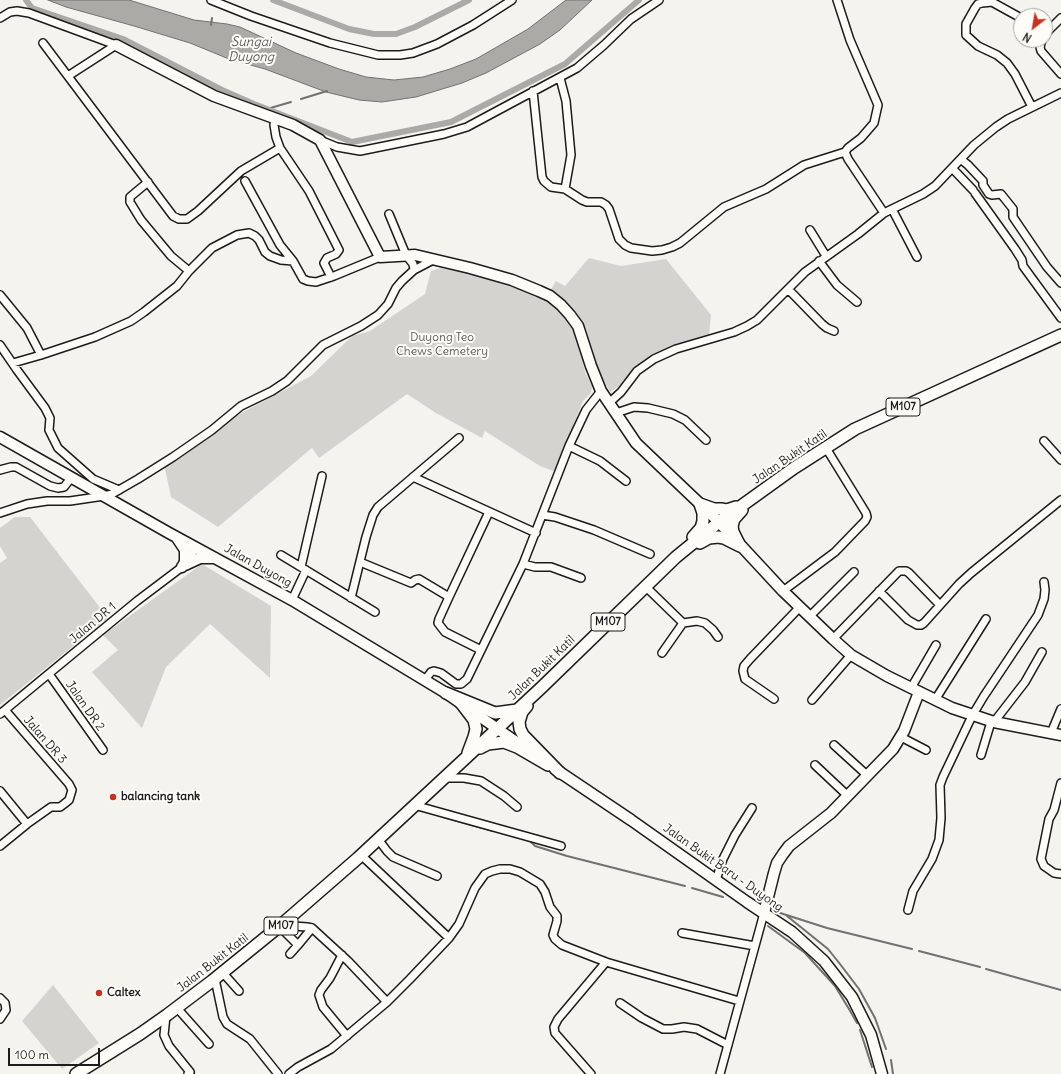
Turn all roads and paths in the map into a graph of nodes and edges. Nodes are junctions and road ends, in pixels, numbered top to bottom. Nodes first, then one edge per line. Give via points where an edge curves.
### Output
1 (211, 0) edge
2 (512, 0) edge
3 (659, 0) edge
4 (837, 0) edge
5 (992, 1) edge
6 (1013, 13) edge
7 (0, 18) edge
8 (1061, 18) edge
9 (1053, 25) edge
10 (43, 43) dead end
11 (116, 45) junction
12 (1040, 48) edge
13 (1061, 74) edge
14 (68, 76) junction
15 (560, 78) junction
16 (533, 91) junction
17 (1061, 93) edge
18 (1032, 107) junction
19 (275, 119) junction
20 (320, 140) junction
21 (280, 148) junction
22 (845, 152) junction
23 (960, 160) junction
24 (952, 168) junction
25 (245, 181) dead end
26 (148, 182) junction
27 (565, 189) junction
28 (892, 209) junction
29 (884, 213) junction
30 (389, 214) dead end
31 (810, 230) dead end
32 (406, 255) junction
33 (826, 256) junction
34 (380, 257) junction
35 (917, 257) dead end
36 (433, 260) junction
37 (293, 261) junction
38 (819, 261) junction
39 (414, 270) junction
40 (189, 271) junction
41 (331, 277) junction
42 (1061, 283) edge
43 (788, 289) junction
44 (0, 295) edge
45 (857, 302) dead end
46 (1061, 318) edge
47 (834, 331) dead end
48 (1061, 335) edge
49 (0, 345) edge
50 (41, 355) junction
51 (13, 363) junction
52 (601, 391) junction
53 (609, 403) junction
54 (616, 413) junction
55 (0, 437) edge
56 (459, 438) dead end
57 (706, 440) dead end
58 (1044, 441) dead end
59 (569, 446) junction
60 (826, 448) junction
61 (1061, 460) edge
62 (0, 470) edge
63 (322, 476) dead end
64 (413, 477) junction
65 (72, 478) junction
66 (626, 481) dead end
67 (119, 490) junction
68 (104, 496) junction
69 (754, 496) junction
70 (1061, 500) edge
71 (700, 504) junction
72 (742, 505) junction
73 (489, 512) junction
74 (0, 513) edge
75 (542, 515) junction
76 (719, 522) junction
77 (169, 533) junction
78 (536, 533) junction
79 (740, 546) junction
80 (197, 547) junction
81 (650, 554) dead end
82 (280, 555) dead end
83 (676, 557) junction
84 (219, 559) junction
85 (360, 562) junction
86 (523, 564) junction
87 (184, 566) junction
88 (304, 569) junction
89 (854, 572) dead end
90 (581, 578) dead end
91 (1044, 582) dead end
92 (646, 587) junction
93 (783, 591) junction
94 (879, 591) junction
95 (449, 597) junction
96 (351, 598) junction
97 (292, 600) junction
98 (940, 606) junction
99 (799, 608) junction
100 (375, 612) dead end
101 (809, 617) junction
102 (986, 619) dead end
103 (683, 623) junction
104 (718, 638) dead end
105 (833, 639) junction
106 (936, 645) dead end
107 (481, 650) junction
108 (1042, 652) dead end
109 (662, 653) dead end
110 (851, 655) junction
111 (49, 674) junction
112 (425, 680) junction
113 (541, 688) junction
114 (915, 690) junction
115 (446, 693) junction
116 (774, 700) dead end
117 (812, 700) dead end
118 (935, 700) junction
119 (461, 703) junction
120 (1061, 709) edge
121 (518, 710) junction
122 (2, 712) edge
123 (972, 716) junction
124 (993, 722) junction
125 (498, 728) junction
126 (1056, 734) edge
127 (901, 737) junction
128 (834, 745) dead end
129 (103, 750) dead end
130 (926, 750) dead end
131 (467, 755) junction
132 (981, 755) dead end
133 (815, 765) dead end
134 (560, 773) junction
135 (868, 776) junction
136 (443, 778) junction
137 (1061, 783) edge
138 (0, 791) edge
139 (848, 796) junction
140 (414, 805) junction
141 (517, 807) dead end
142 (752, 808) dead end
143 (27, 824) junction
144 (378, 839) junction
145 (0, 846) edge
146 (561, 846) dead end
147 (361, 855) junction
148 (1061, 874) edge
149 (437, 876) dead end
150 (716, 880) junction
151 (908, 910) dead end
152 (764, 913) junction
153 (280, 926) junction
154 (312, 928) junction
155 (682, 933) dead end
156 (449, 938) junction
157 (298, 945) junction
158 (755, 946) junction
159 (290, 954) dead end
160 (342, 955) junction
161 (606, 962) junction
162 (219, 976) junction
163 (238, 991) dead end
164 (0, 998) edge
165 (739, 1001) junction
166 (387, 1002) junction
167 (620, 1003) dead end
168 (177, 1008) junction
169 (167, 1015) junction
170 (0, 1019) edge
171 (347, 1036) junction
172 (209, 1044) dead end
173 (728, 1045) junction
174 (76, 1074) edge
175 (188, 1074) edge
176 (278, 1074) edge
177 (289, 1074) edge
178 (591, 1074) edge
179 (720, 1074) edge
180 (882, 1074) edge

1 - 2 street via 330,43 378,55 400,55 437,44
3 - 15 street via 631,19 586,61
4 - 22 street via 850,40 878,104 874,123
5 - 6 street
5 - 18 street via 978,4 966,24 966,35 978,46 1007,62
7 - 11 street via 10,12 29,13
8 - 9 street
10 - 14 street
11 - 14 street
11 - 19 street via 214,96
12 - 13 street
14 - 26 street
15 - 16 street
15 - 27 street via 566,101 571,155
16 - 20 street via 467,127 444,134 360,151 337,147
16 - 27 street via 542,177 547,185
17 - 18 street
18 - 23 street via 1008,118 974,145
19 - 20 street
19 - 21 street via 276,137
20 - 34 street
21 - 26 street via 241,171 207,204 183,220 173,216
21 - 41 street via 309,191 339,250 324,263
22 - 27 street via 804,165 766,189 724,207 680,243 662,250 639,250 625,245 619,239 606,205 582,200
22 - 29 street via 850,164
23 - 24 street
23 - 42 street via 963,160 983,181 989,194 1001,194 1013,209 1013,217
24 - 28 street via 935,186
24 - 46 street via 974,191
25 - 37 street via 280,245
26 - 40 street via 130,197 130,202 171,256
28 - 29 street
28 - 35 street
29 - 33 street
30 - 32 street
31 - 33 street
32 - 34 street
32 - 36 street
32 - 39 street
33 - 38 street
34 - 41 street
36 - 39 street
36 - 52 street via 512,280 550,296 578,326
37 - 40 street via 270,256 255,236 244,233 212,248
37 - 41 street via 303,279 316,282
38 - 43 street
38 - 45 street via 837,285
39 - 67 street via 396,288 388,304 378,315 324,345 272,391 241,406 173,457
40 - 50 street via 177,286 131,320 95,337
43 - 47 street via 822,324
43 - 53 street via 764,314 747,326 676,349 654,359 637,371
44 - 50 street via 27,328
48 - 60 main road, Jalan Bukit Katil / M107 via 856,429
49 - 51 street
50 - 51 street
51 - 67 street via 45,408 50,418 49,430 58,448 93,479
52 - 53 street
52 - 59 street via 586,410
53 - 54 street
54 - 57 street via 634,407 673,414 685,420
54 - 71 street via 636,443
55 - 65 street, Jalan Duyong
56 - 64 street
58 - 61 street
59 - 66 street via 600,461
59 - 75 street
60 - 69 main road, Jalan Bukit Katil / M107
60 - 93 street via 867,517 863,525 835,552
62 - 65 street via 16,467 58,488 64,487
63 - 88 street
64 - 73 street
64 - 85 street via 378,507 373,515
65 - 68 street, Jalan Duyong
67 - 68 street
68 - 74 street via 27,504
68 - 77 street, Jalan Duyong
69 - 72 main road, Jalan Bukit Katil / M107
69 - 79 main road via 734,519 732,526
70 - 98 street via 971,573
71 - 72 main road via 727,510
71 - 76 street
71 - 83 main road via 703,513 701,528
72 - 76 main road, Jalan Bukit Katil / M107
73 - 78 street
73 - 95 street
75 - 78 street
75 - 81 street via 594,530
76 - 79 street
76 - 83 main road, Jalan Bukit Katil / M107
77 - 80 street, Jalan Duyong
77 - 87 street via 177,538 185,550
78 - 86 street
79 - 83 main road via 724,538 710,538
79 - 93 street
80 - 84 street, Jalan Duyong
80 - 87 street, Jalan DR 1
82 - 88 street
83 - 92 main road, Jalan Bukit Katil / M107
84 - 87 street via 200,558
84 - 97 street, Jalan Duyong
85 - 95 street via 411,582 419,579
85 - 96 street
86 - 90 street via 551,567
86 - 107 street
87 - 111 street, Jalan DR 1 via 137,600
88 - 96 street
88 - 97 street
89 - 101 street
91 - 123 street via 1044,599 1038,615
92 - 103 street
92 - 113 main road, Jalan Bukit Katil / M107
93 - 99 street
94 - 98 street via 908,620 917,625 924,623
94 - 98 street via 897,572 903,570 909,573
94 - 105 street
95 - 107 street via 439,619 440,628
96 - 100 street
97 - 112 street, Jalan Duyong
99 - 101 street
99 - 116 street via 744,666 745,679
101 - 105 street
102 - 118 street
103 - 104 street via 704,623
103 - 109 street
105 - 110 street
106 - 114 street
107 - 112 street via 467,679 461,684 456,684 434,671
108 - 124 street via 1025,682
110 - 114 street
110 - 117 street
111 - 122 street, Jalan DR 1
111 - 129 street, Jalan DR 2
112 - 115 street, Jalan Duyong
113 - 121 main road, Jalan Bukit Katil / M107
113 - 134 main road via 522,712 520,729
114 - 118 street
114 - 127 street via 909,721
115 - 119 street, Jalan Duyong
115 - 121 main road via 495,713
118 - 123 street
119 - 125 street, Jalan Duyong
119 - 131 main road via 474,720 476,729
120 - 126 street
121 - 125 main road, Jalan Bukit Katil / M107
122 - 143 street, Jalan DR 3 via 72,790 71,796 64,804 60,807 51,807
123 - 124 street
123 - 151 street via 940,785 939,840 932,859 913,891
124 - 126 street
124 - 132 street
125 - 131 main road, Jalan Bukit Katil / M107
125 - 134 street, Jalan Bukit Baru - Duyong
127 - 130 street
127 - 135 street
128 - 135 street
131 - 134 main road via 488,744 504,742
131 - 136 main road, Jalan Bukit Katil / M107
133 - 139 street
134 - 150 street, Jalan Bukit Baru - Duyong
135 - 139 street
136 - 140 main road, Jalan Bukit Katil / M107
136 - 141 street via 481,781
137 - 148 street via 1049,819 1042,859 1044,866 1054,873
138 - 143 street
139 - 152 street via 782,854 774,872
140 - 144 main road, Jalan Bukit Katil / M107
140 - 146 street
142 - 150 street via 735,835
143 - 145 street
144 - 147 main road, Jalan Bukit Katil / M107
144 - 149 street via 393,857
147 - 153 main road, Jalan Bukit Katil / M107
147 - 156 street
150 - 152 street, Jalan Bukit Baru - Duyong
152 - 158 street
152 - 180 street, Jalan Bukit Baru - Duyong via 792,932 824,961 852,997 871,1035
153 - 154 street
153 - 157 street
153 - 162 main road, Jalan Bukit Katil / M107
154 - 157 street
154 - 160 street
155 - 158 street
156 - 161 street via 485,874 510,869 540,884 557,916 553,935 558,943
156 - 166 street
157 - 159 street
158 - 165 street
160 - 166 street
160 - 171 street via 319,995 323,1007
161 - 165 street
161 - 178 street via 554,1027 555,1033
162 - 163 street
162 - 168 main road, Jalan Bukit Katil / M107
162 - 176 street via 223,1017 227,1024 250,1039
164 - 170 street via 5,1003 6,1010
165 - 173 street
166 - 171 street
167 - 173 street via 663,1029 697,1029
168 - 169 main road, Jalan Bukit Katil / M107
168 - 172 street
169 - 174 main road, Jalan Bukit Katil / M107
169 - 175 street via 164,1035 169,1046 190,1072
171 - 177 street via 331,1049
173 - 179 street

